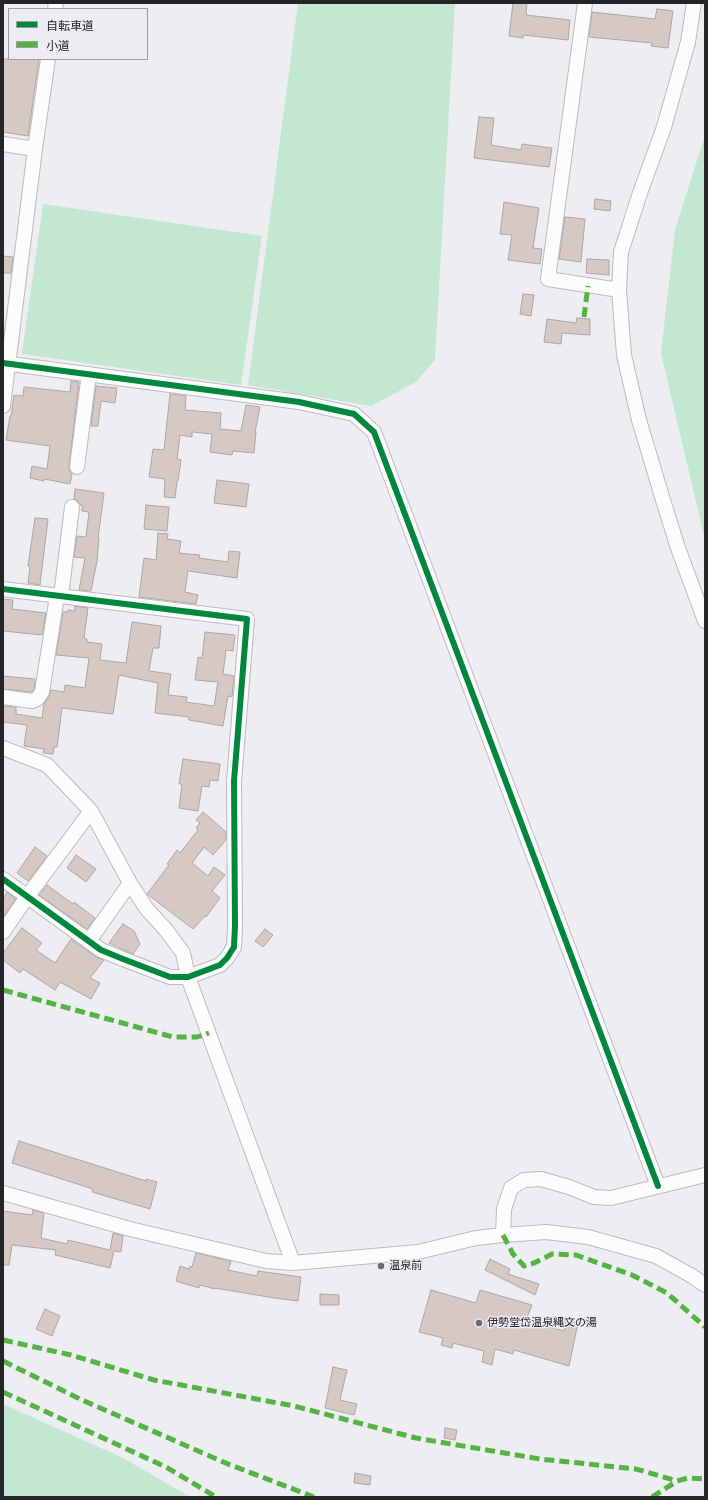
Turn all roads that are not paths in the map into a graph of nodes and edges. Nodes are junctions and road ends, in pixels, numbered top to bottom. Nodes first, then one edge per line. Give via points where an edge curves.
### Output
1 (585, 3) edge
2 (694, 3) edge
3 (48, 60) edge
4 (3, 144) edge
5 (35, 149) junction
6 (619, 290) junction
7 (6, 363) edge
8 (89, 374) junction
9 (3, 406) edge
10 (77, 467) dead end
11 (72, 507) dead end
12 (3, 589) edge
13 (59, 596) junction
14 (705, 621) edge
15 (3, 697) edge
16 (3, 748) edge
17 (91, 811) junction
18 (3, 879) edge
19 (130, 883) junction
20 (27, 897) junction
21 (3, 932) edge
22 (89, 941) junction
23 (188, 977) junction
24 (705, 1175) edge
25 (658, 1186) junction
26 (3, 1193) edge
27 (503, 1235) junction
28 (293, 1263) junction
29 (705, 1285) edge

1 - 6 street via 548,279
2 - 6 street via 688,42 664,127 621,252
3 - 5 street
4 - 5 street
5 - 7 street
6 - 14 street via 624,355 639,420 678,548
7 - 8 street
7 - 9 street
8 - 10 street
8 - 25 street via 299,402 354,414 374,432
11 - 13 street
12 - 13 street
13 - 15 street via 42,692 32,701
13 - 23 street via 247,620 234,781 234,947 220,965
16 - 17 street via 47,765
17 - 19 street
17 - 20 street
18 - 20 street
19 - 22 street
19 - 23 street via 146,908 183,953
20 - 21 street
20 - 22 street
22 - 23 street via 101,950 170,977
23 - 28 street
24 - 25 street
25 - 27 street via 611,1198 594,1197 569,1186 541,1179 524,1180 511,1188 504,1209
26 - 28 street via 130,1229 266,1261
27 - 28 street via 476,1238 418,1252
27 - 29 street via 546,1232 588,1237 656,1256

